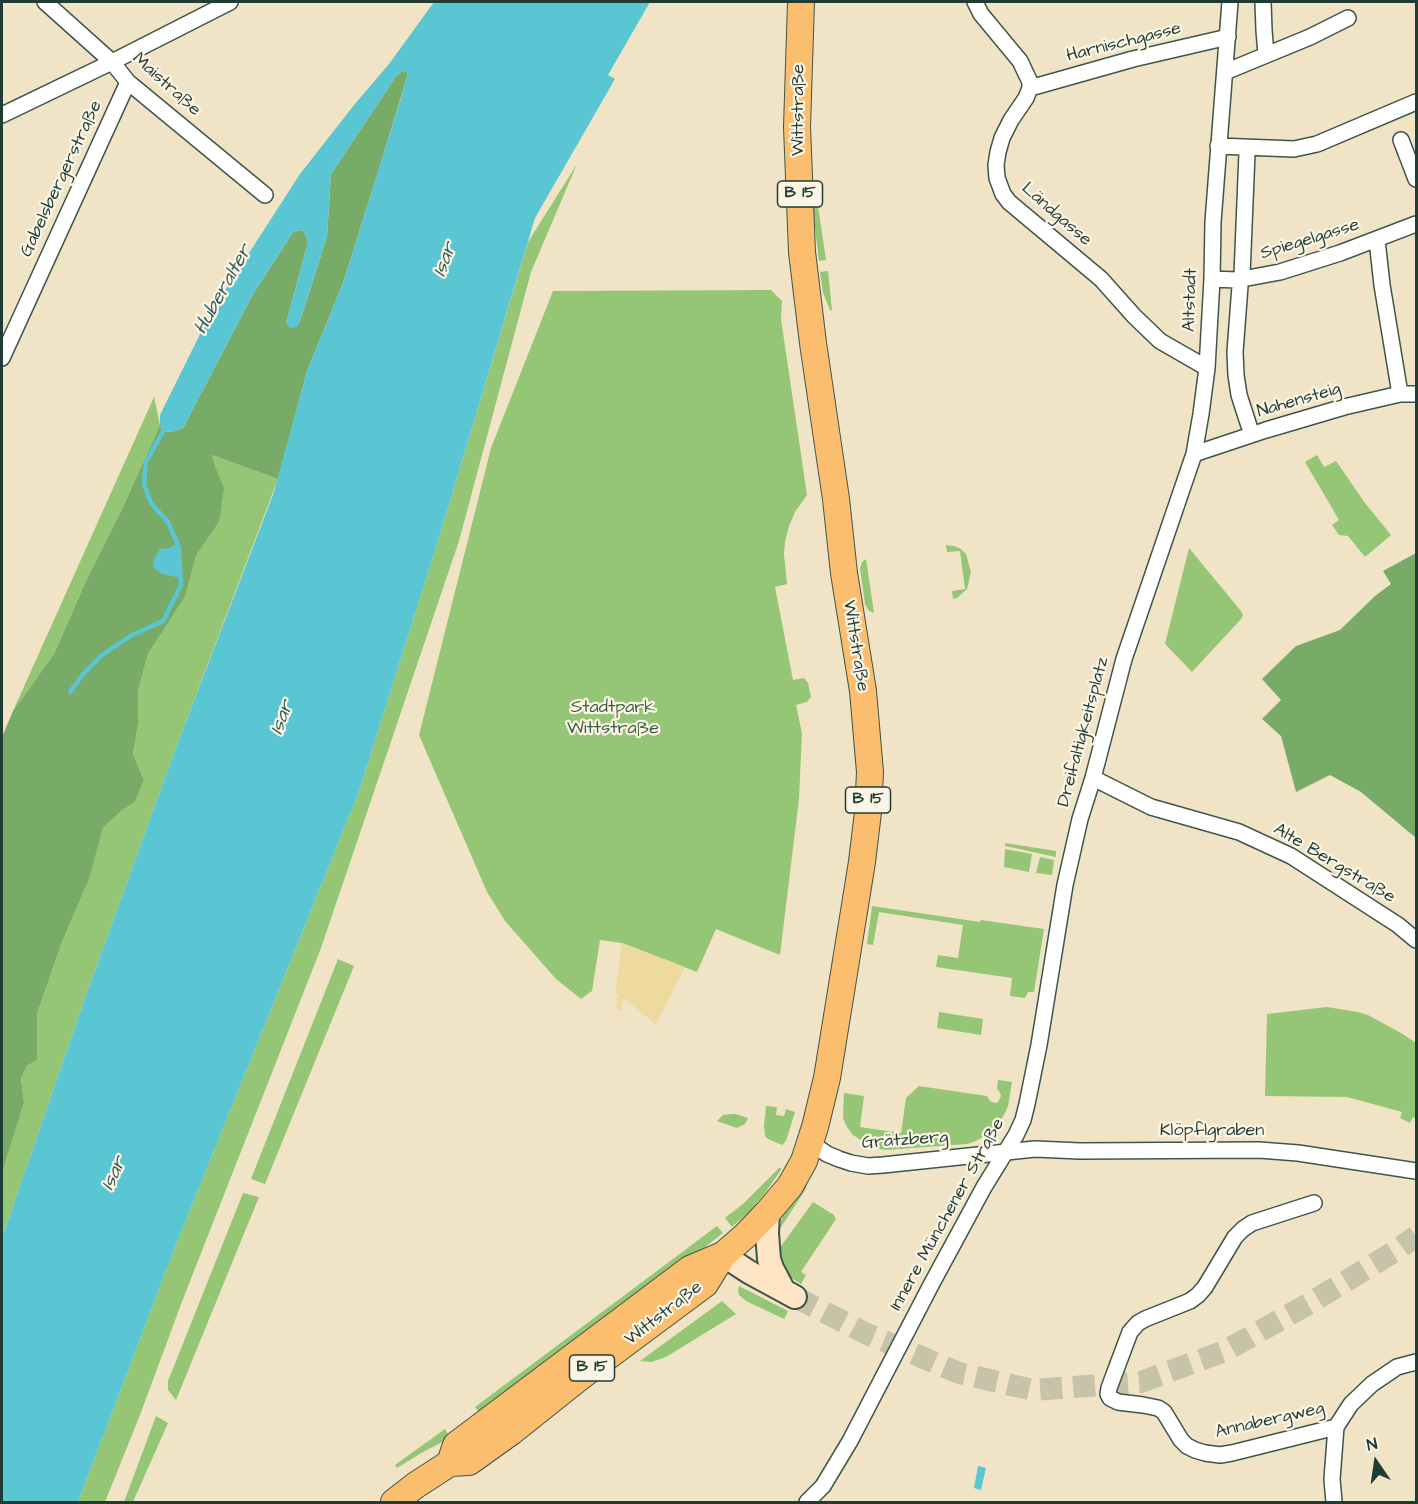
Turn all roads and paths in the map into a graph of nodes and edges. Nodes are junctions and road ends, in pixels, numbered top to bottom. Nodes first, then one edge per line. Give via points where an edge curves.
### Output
1 (45, 2) edge
2 (230, 2) edge
3 (801, 2) edge
4 (975, 2) edge
5 (1230, 2) edge
6 (1263, 2) edge
7 (1348, 18) dead end
8 (1228, 37) junction
9 (1266, 55) junction
10 (112, 62) junction
11 (1225, 72) junction
12 (128, 82) junction
13 (1030, 88) junction
14 (1416, 102) edge
15 (2, 115) edge
16 (1401, 140) dead end
17 (1218, 146) junction
18 (1247, 153) dead end
19 (1416, 179) edge
20 (265, 195) dead end
21 (1416, 224) edge
22 (1377, 240) junction
23 (1212, 279) junction
24 (2, 358) edge
25 (1207, 368) junction
26 (1400, 394) junction
27 (1416, 394) edge
28 (1249, 426) dead end
29 (1194, 454) junction
30 (1147, 591) joint
31 (1093, 778) junction
32 (1065, 885) joint
33 (1416, 940) edge
34 (810, 1143) junction
35 (1006, 1152) junction
36 (1416, 1171) edge
37 (1314, 1203) dead end
38 (768, 1212) junction
39 (723, 1256) junction
40 (1416, 1362) edge
41 (1336, 1427) junction
42 (393, 1503) edge
43 (807, 1503) edge
44 (1334, 1503) edge

1 - 10 street, Maistraße
2 - 10 street
3 - 34 main road, Wittstraße / B 15 via 797,127 802,252 863,691 870,772 862,862 831,1056
4 - 13 street via 1020,61
5 - 8 street, Altstadt
6 - 9 street
7 - 9 street
8 - 11 street, Altstadt
8 - 13 street, Harnischgasse
9 - 11 street
10 - 12 street, Maistraße
10 - 15 street
11 - 17 street, Altstadt
12 - 20 street, Maistraße
12 - 24 street, Gabelsbergerstraße
13 - 25 street, Ländgasse via 998,152 997,178 1003,194 1101,279 1160,346
14 - 17 street via 1317,144 1294,149
16 - 19 street
17 - 23 street, Altstadt
18 - 28 street via 1234,352 1239,394
21 - 22 street, Spiegelgasse
22 - 23 street, Spiegelgasse via 1280,272
22 - 26 street
23 - 25 street, Altstadt
25 - 29 street, Altstadt
26 - 27 street, Nahensteig
26 - 29 street, Nahensteig via 1344,407
29 - 30 street, Altstadt
30 - 31 street, Dreifaltigkeitsplatz via 1124,659
31 - 32 street, Dreifaltigkeitsplatz
31 - 33 street, Alte Bergstraße via 1151,807 1239,832 1291,856
32 - 35 street, Innere Münchener Straße via 1028,1104
34 - 35 street, Grätzberg via 838,1159 868,1166
34 - 38 main road, Wittstraße / B 15 via 799,1171
35 - 36 street, Klöpflgraben via 1259,1150
35 - 43 street, Innere Münchener Straße via 936,1275 850,1441 823,1486
37 - 41 street, Annabergweg via 1243,1228 1198,1295 1138,1323 1130,1332 1108,1394 1118,1402 1158,1408 1187,1446 1205,1453 1232,1453
38 - 39 main road, Wittstraße / B 15
38 - 39 main road via 769,1259 790,1294
39 - 42 main road, Wittstraße / B 15 via 690,1269 456,1445 450,1463
40 - 41 street, Annabergweg via 1397,1367 1372,1384 1351,1404
41 - 44 street

